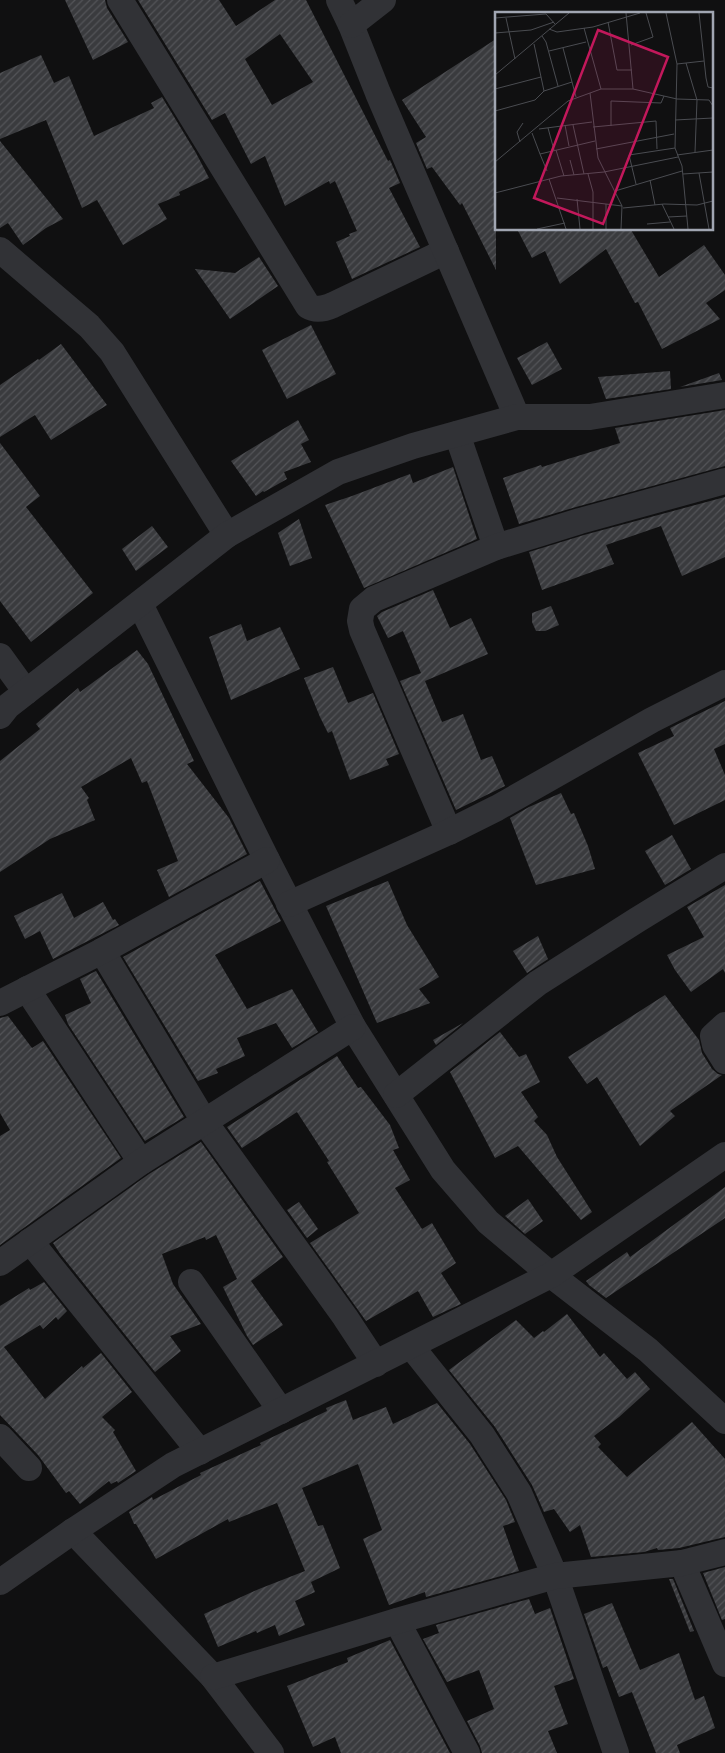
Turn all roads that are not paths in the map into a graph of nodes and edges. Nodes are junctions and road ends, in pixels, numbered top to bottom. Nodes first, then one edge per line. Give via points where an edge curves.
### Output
1 (120, 0) edge
2 (339, 0) edge
3 (383, 0) edge
4 (352, 25) junction
5 (0, 250) edge
6 (446, 251) junction
7 (725, 394) edge
8 (517, 417) junction
9 (457, 434) junction
10 (725, 481) edge
11 (227, 534) junction
12 (496, 547) junction
13 (140, 604) junction
14 (0, 656) edge
15 (725, 683) edge
16 (26, 692) junction
17 (0, 716) edge
18 (449, 832) junction
19 (267, 860) junction
20 (725, 866) edge
21 (289, 904) junction
22 (102, 951) junction
23 (27, 988) junction
24 (0, 1004) edge
25 (725, 1025) edge
26 (353, 1027) junction
27 (725, 1061) edge
28 (396, 1095) junction
29 (204, 1121) junction
30 (725, 1155) edge
31 (141, 1162) junction
32 (11, 1248) edge
33 (551, 1275) junction
34 (192, 1282) dead end
35 (411, 1346) junction
36 (376, 1364) junction
37 (720, 1408) edge
38 (281, 1412) junction
39 (0, 1438) edge
40 (200, 1452) junction
41 (29, 1468) dead end
42 (73, 1530) junction
43 (725, 1552) edge
44 (682, 1563) junction
45 (555, 1576) junction
46 (0, 1582) edge
47 (397, 1621) junction
48 (725, 1664) edge
49 (213, 1677) junction
50 (271, 1753) edge
51 (467, 1753) edge
52 (616, 1753) edge

1 - 6 street via 308,306 314,310 323,309
2 - 4 street
3 - 4 street
4 - 6 street
5 - 11 street via 90,326 112,352
6 - 8 street
7 - 8 street via 590,417
8 - 9 street
9 - 11 street via 338,472
9 - 12 street
10 - 12 street
11 - 13 street
12 - 18 street via 374,599 362,609 360,621
13 - 16 street
13 - 19 street
14 - 16 street
15 - 18 street
16 - 17 street
18 - 21 street
19 - 21 street
19 - 22 street
20 - 28 street via 538,983
21 - 26 street
22 - 23 street
22 - 29 street
23 - 24 street
23 - 31 street
25 - 27 street via 713,1036
26 - 28 street
26 - 29 street
28 - 33 street via 443,1170 488,1222
29 - 31 street
29 - 36 street
30 - 33 street
31 - 32 street
32 - 40 street
33 - 35 street
33 - 37 street
34 - 38 street
35 - 36 street
35 - 45 street via 482,1435 509,1476
36 - 38 street
38 - 40 street
39 - 41 street
40 - 42 street via 173,1465
42 - 46 street
42 - 49 street
43 - 44 street
44 - 45 street
44 - 48 street
45 - 47 street
45 - 52 street
47 - 49 street
47 - 51 street
49 - 50 street

